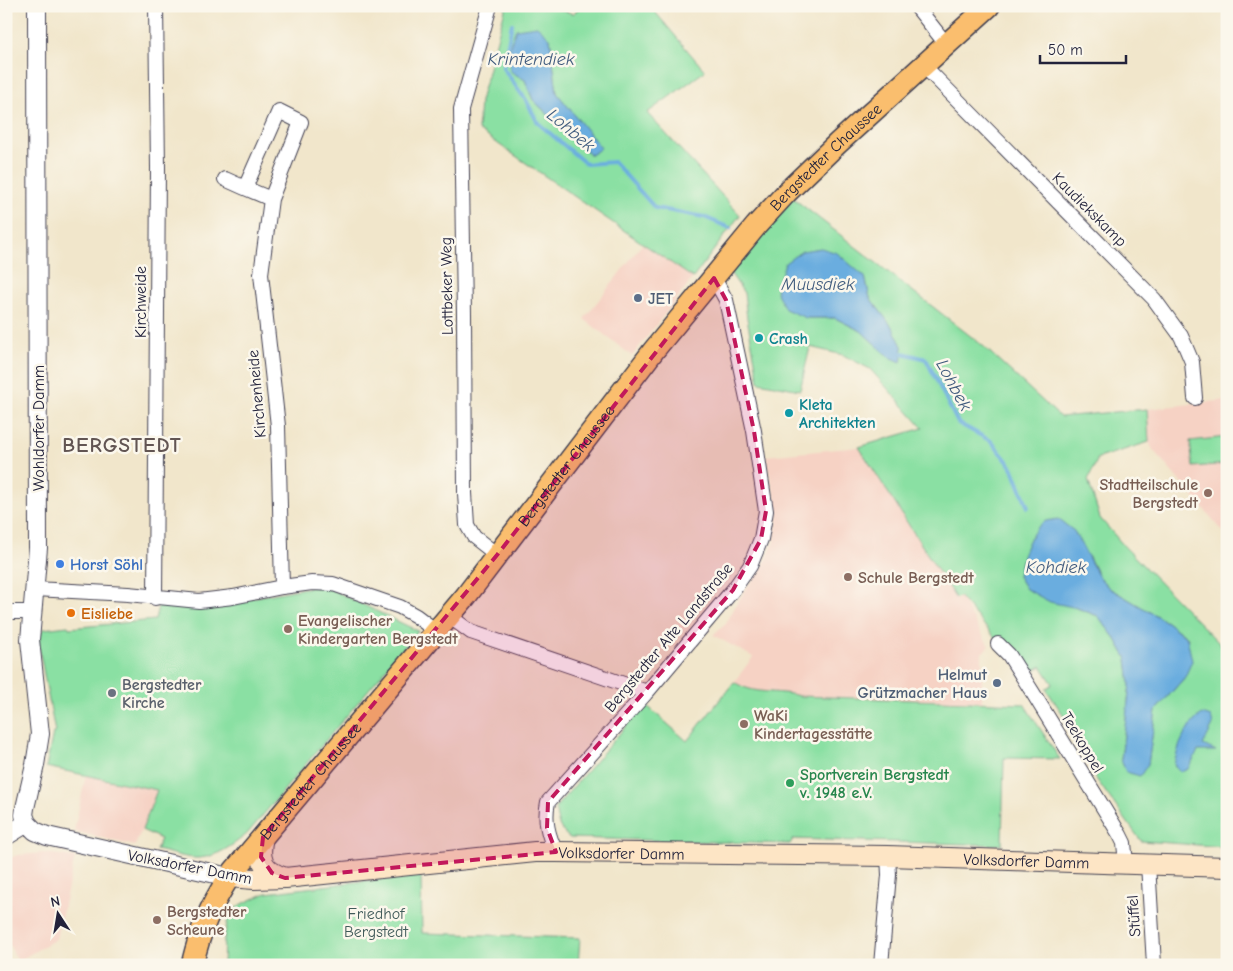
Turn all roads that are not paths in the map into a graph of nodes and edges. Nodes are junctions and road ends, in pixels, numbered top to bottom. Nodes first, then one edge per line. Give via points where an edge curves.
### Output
1 (37, 6) edge
2 (156, 6) edge
3 (490, 6) edge
4 (916, 6) edge
5 (989, 6) edge
6 (946, 44) junction
7 (923, 65) junction
8 (225, 179) dead end
9 (245, 188) junction
10 (271, 200) junction
11 (714, 278) junction
12 (1195, 398) dead end
13 (497, 555) junction
14 (282, 587) junction
15 (35, 589) junction
16 (155, 598) junction
17 (6, 612) edge
18 (33, 612) junction
19 (443, 624) junction
20 (998, 644) dead end
21 (647, 692) junction
22 (27, 823) junction
23 (6, 836) edge
24 (263, 837) junction
25 (556, 852) junction
26 (888, 856) junction
27 (1126, 864) junction
28 (1148, 864) junction
29 (1227, 867) edge
30 (229, 877) junction
31 (285, 878) junction
32 (192, 965) edge
33 (881, 965) edge
34 (1154, 965) edge

1 - 15 street, Wohldorfer Damm via 38,548
2 - 16 street, Kirchweide
3 - 13 street, Lottbeker Weg via 461,109 465,493 467,526 474,537
4 - 6 street
5 - 6 main road, Bergstedter Chaussee
6 - 7 main road, Bergstedter Chaussee
7 - 11 main road, Bergstedter Chaussee via 787,192
7 - 12 street, Kaudiekskamp via 1154,299 1181,336 1192,362
8 - 9 street
9 - 10 street
9 - 10 street, Kirchenheide via 279,112 301,122
10 - 14 street, Kirchenheide via 260,274 278,426
11 - 13 main road, Bergstedter Chaussee via 654,350
11 - 21 street, Bergstedter Alte Landstraße via 726,300 754,431 766,511 762,539 750,566 733,590
13 - 19 main road, Bergstedter Chaussee
14 - 16 street via 199,601
14 - 19 street via 333,584
15 - 16 street
15 - 18 street, Wohldorfer Damm
17 - 18 street
18 - 22 street, Wohldorfer Damm via 31,651 40,734 25,808
19 - 21 street
19 - 24 main road, Bergstedter Chaussee
20 - 27 street, Teekoppel via 1034,693 1120,835
21 - 25 street, Bergstedter Alte Landstraße via 548,802 547,828
22 - 23 street
22 - 30 street, Volksdorfer Damm via 47,836
24 - 30 main road, Bergstedter Chaussee
24 - 31 main road via 261,847 266,869
25 - 26 main road, Volksdorfer Damm
25 - 31 main road, Volksdorfer Damm
26 - 27 main road, Volksdorfer Damm
26 - 33 street
27 - 28 main road, Volksdorfer Damm
28 - 29 main road, Volksdorfer Damm
28 - 34 street, Stüffel
30 - 31 main road, Volksdorfer Damm
30 - 32 main road, Bergstedter Chaussee via 206,917

